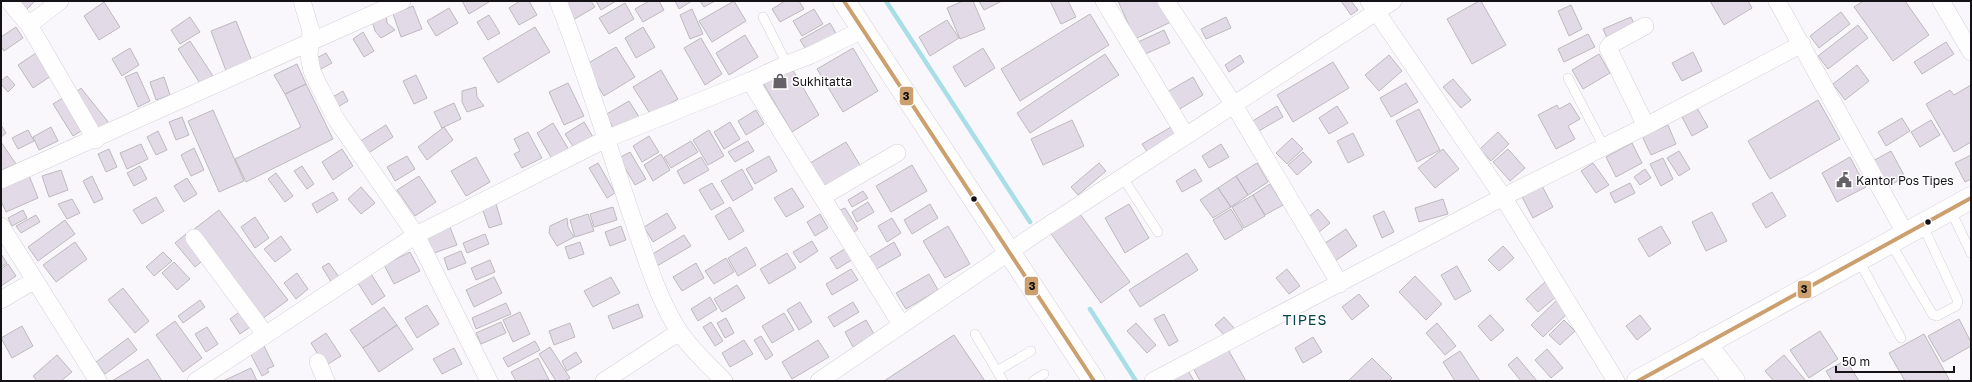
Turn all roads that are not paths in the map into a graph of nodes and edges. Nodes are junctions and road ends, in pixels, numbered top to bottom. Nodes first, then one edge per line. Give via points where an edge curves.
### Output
1 (9, 1) edge
2 (60, 1) edge
3 (302, 1) edge
4 (402, 1) edge
5 (558, 1) edge
6 (844, 1) edge
7 (1104, 1) edge
8 (1166, 1) edge
9 (1393, 1) edge
10 (1777, 1) edge
11 (1941, 1) edge
12 (1373, 6) edge
13 (764, 17) dead end
14 (29, 25) junction
15 (1645, 26) dead end
16 (862, 30) junction
17 (310, 43) junction
18 (1802, 44) junction
19 (1971, 52) edge
20 (786, 64) junction
21 (1568, 78) dead end
22 (750, 81) junction
23 (1234, 105) junction
24 (1646, 126) junction
25 (1186, 136) junction
26 (606, 139) junction
27 (96, 140) junction
28 (1604, 147) junction
29 (897, 153) dead end
30 (1123, 178) junction
31 (1, 180) edge
32 (822, 197) junction
33 (1502, 197) junction
34 (1971, 198) edge
35 (1950, 209) junction
36 (1, 226) edge
37 (1158, 232) dead end
38 (1906, 233) junction
39 (416, 235) junction
40 (194, 238) dead end
41 (1009, 251) junction
42 (1971, 253) edge
43 (1858, 259) junction
44 (35, 280) junction
45 (1340, 284) junction
46 (1, 300) edge
47 (901, 324) junction
48 (680, 332) junction
49 (265, 334) junction
50 (975, 334) dead end
51 (1901, 338) dead end
52 (1705, 343) junction
53 (1031, 351) dead end
54 (318, 362) dead end
55 (997, 371) junction
56 (1044, 374) dead end
57 (98, 381) edge
58 (196, 381) edge
59 (326, 381) edge
60 (489, 381) edge
61 (604, 381) edge
62 (724, 381) edge
63 (819, 381) edge
64 (1003, 381) edge
65 (1033, 381) edge
66 (1094, 381) edge
67 (1152, 381) edge
68 (1616, 381) edge
69 (1638, 381) edge
70 (1734, 381) edge

1 - 14 street
2 - 14 street
3 - 17 street via 311,31
4 - 17 street
5 - 26 street
6 - 16 main road
7 - 25 street
8 - 23 street
9 - 12 street
10 - 18 street
11 - 19 street
12 - 23 street
12 - 33 street
13 - 20 lane
14 - 27 street
15 - 24 street via 1608,48
16 - 20 street via 811,56
16 - 41 main road
17 - 27 street
17 - 39 street via 312,71 336,119
18 - 24 street
18 - 38 street
20 - 22 street
21 - 28 lane
22 - 26 street
22 - 32 street
23 - 25 street
23 - 45 street
24 - 28 street
25 - 30 street
26 - 39 street
26 - 48 street via 663,303
27 - 31 street
28 - 33 street
29 - 32 street
30 - 37 lane
30 - 41 street
32 - 47 street
33 - 45 street
33 - 68 street
34 - 35 main road
35 - 38 main road
35 - 42 lane
36 - 44 street
38 - 38 lane via 1933,315 1937,316 1956,306 1958,301
38 - 43 main road
39 - 49 street
39 - 60 street
40 - 49 street
41 - 47 street
41 - 66 main road
43 - 51 lane
43 - 52 main road
44 - 46 street
44 - 57 street
45 - 67 street
47 - 63 street
48 - 61 street
48 - 62 street
49 - 58 street
50 - 55 lane
52 - 69 main road
52 - 70 main road
53 - 55 lane
54 - 59 street
55 - 64 lane
56 - 65 lane

